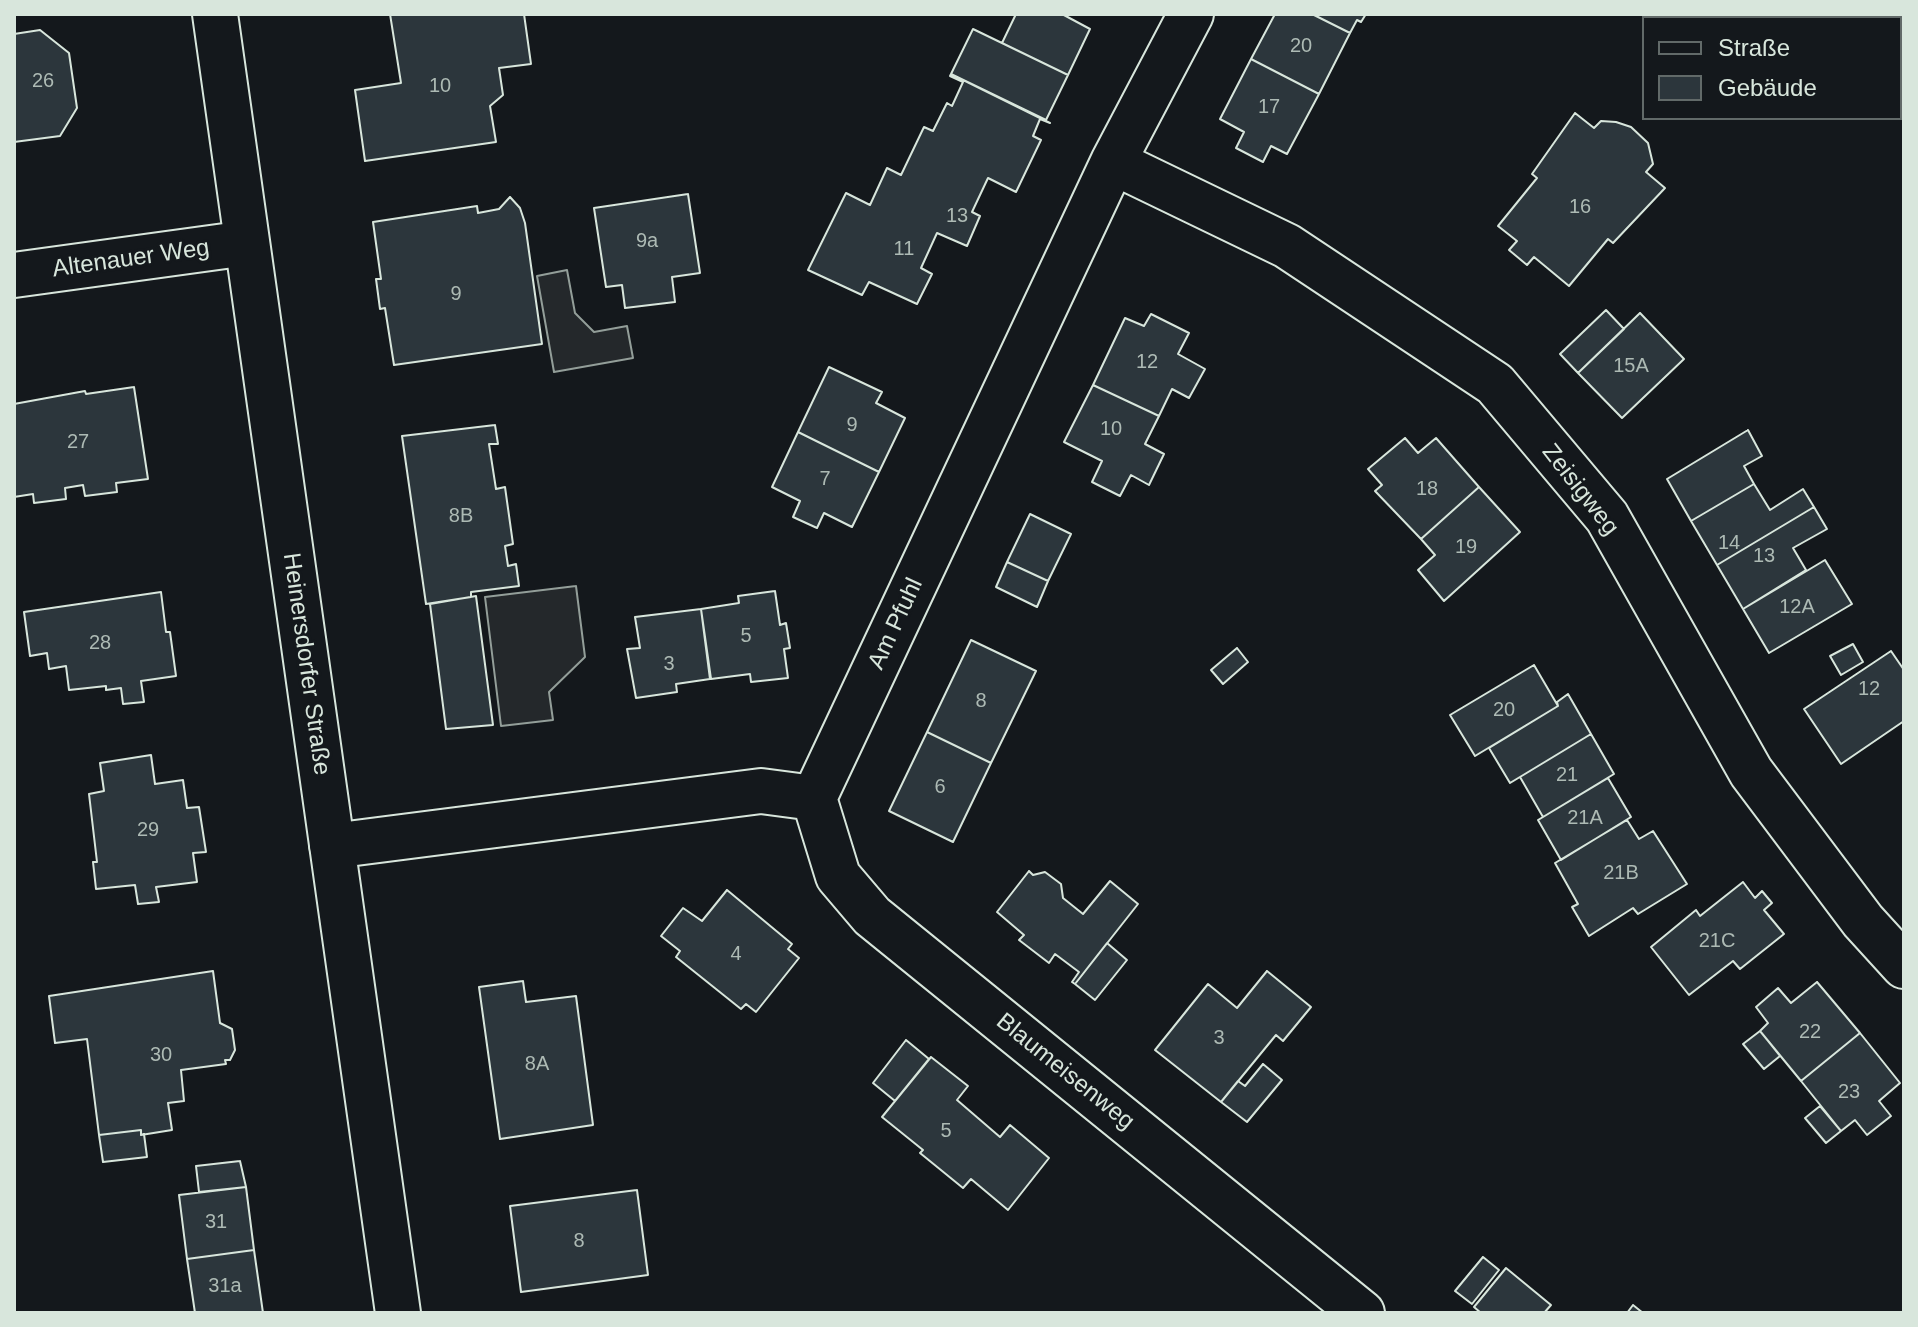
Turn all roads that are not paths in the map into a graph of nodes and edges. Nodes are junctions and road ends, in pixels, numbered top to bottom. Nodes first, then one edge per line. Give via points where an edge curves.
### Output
1 (215, 14) edge
2 (1191, 14) edge
3 (1113, 162) junction
4 (247, 243) junction
5 (14, 275) edge
6 (814, 798) junction
7 (332, 846) junction
8 (1904, 966) edge
9 (398, 1313) edge
10 (1362, 1313) edge

1 - 4 street, Heinersdorfer Straße
2 - 3 street, Am Pfuhl
3 - 6 street, Am Pfuhl
3 - 8 street, Zeisigweg via 1287,246 1495,384 1607,517 1751,772 1863,921
4 - 5 street, Altenauer Weg
4 - 7 street, Heinersdorfer Straße
6 - 7 street via 761,791
6 - 10 street, Blaumeisenweg via 838,876 872,916
7 - 9 street, Heinersdorfer Straße

